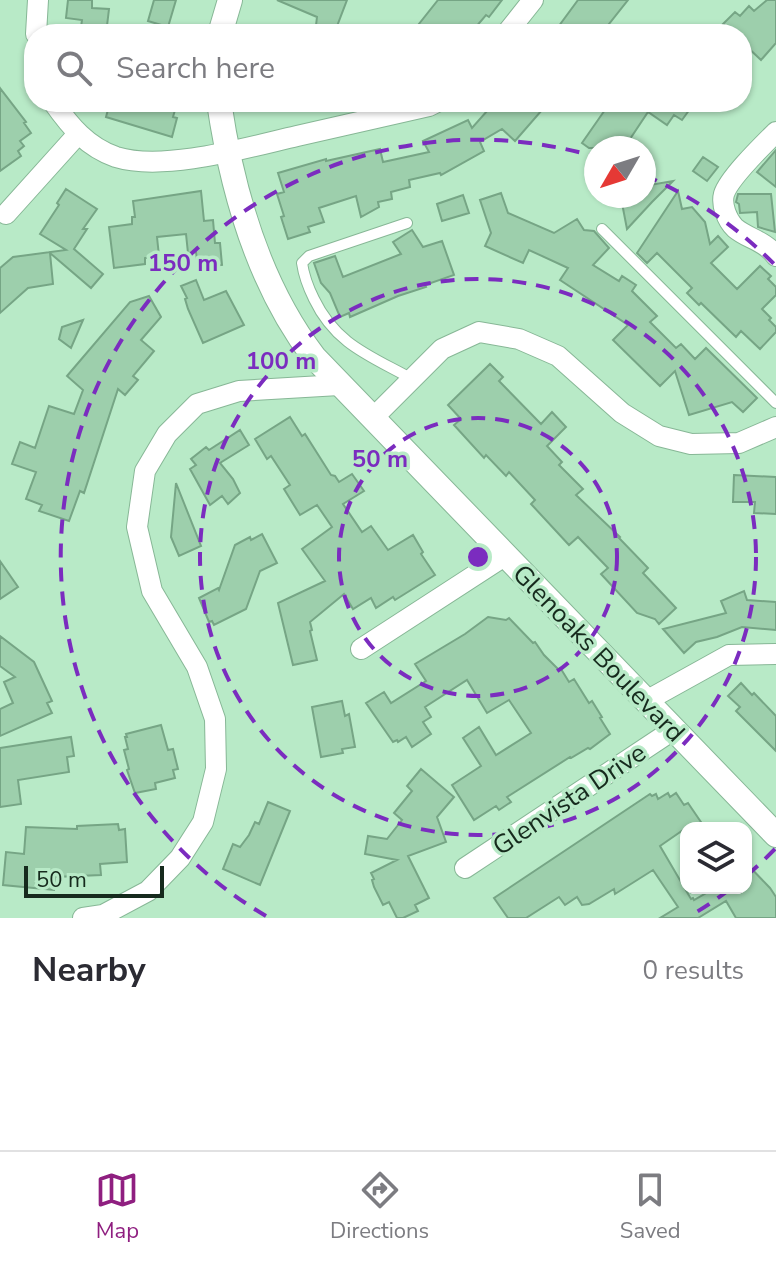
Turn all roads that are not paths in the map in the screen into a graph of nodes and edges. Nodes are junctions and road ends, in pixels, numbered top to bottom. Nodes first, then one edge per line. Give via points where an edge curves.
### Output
1 (38, 0) edge
2 (230, 0) edge
3 (533, 0) edge
4 (37, 24) edge
5 (223, 24) edge
6 (514, 24) edge
7 (61, 112) edge
8 (220, 112) edge
9 (403, 112) edge
10 (776, 132) edge
11 (78, 134) junction
12 (226, 152) junction
13 (6, 214) dead end
14 (407, 223) dead end
15 (602, 229) dead end
16 (776, 256) edge
17 (412, 379) junction
18 (339, 385) junction
19 (776, 403) edge
20 (373, 418) junction
21 (776, 427) edge
22 (506, 555) junction
23 (361, 649) dead end
24 (776, 654) edge
25 (646, 701) junction
26 (673, 730) junction
27 (776, 835) edge
28 (465, 868) dead end
29 (83, 918) edge

1 - 4 street
2 - 5 street
3 - 6 street
7 - 11 street
8 - 12 street, Glenoaks Boulevard
9 - 12 street
10 - 16 street via 730,183 724,211 735,228
11 - 12 street via 120,158 182,160
11 - 13 street
12 - 18 street, Glenoaks Boulevard via 254,244 282,307 296,334
14 - 17 lane via 309,256 302,263 331,328
15 - 19 lane
17 - 20 street
17 - 21 street via 442,349 479,332 519,339 558,356 622,413 659,436 691,444 739,443
18 - 20 street, Glenoaks Boulevard
18 - 29 street via 239,391 197,404 167,434 145,471 137,527 152,591 197,667 215,719 216,769 203,822 180,858 148,891 103,915
20 - 22 street, Glenoaks Boulevard
22 - 23 street
22 - 25 street, Glenoaks Boulevard
24 - 25 street, Glenvista Drive via 729,655
25 - 26 street, Glenoaks Boulevard
26 - 27 street, Glenoaks Boulevard
26 - 28 street, Glenvista Drive

